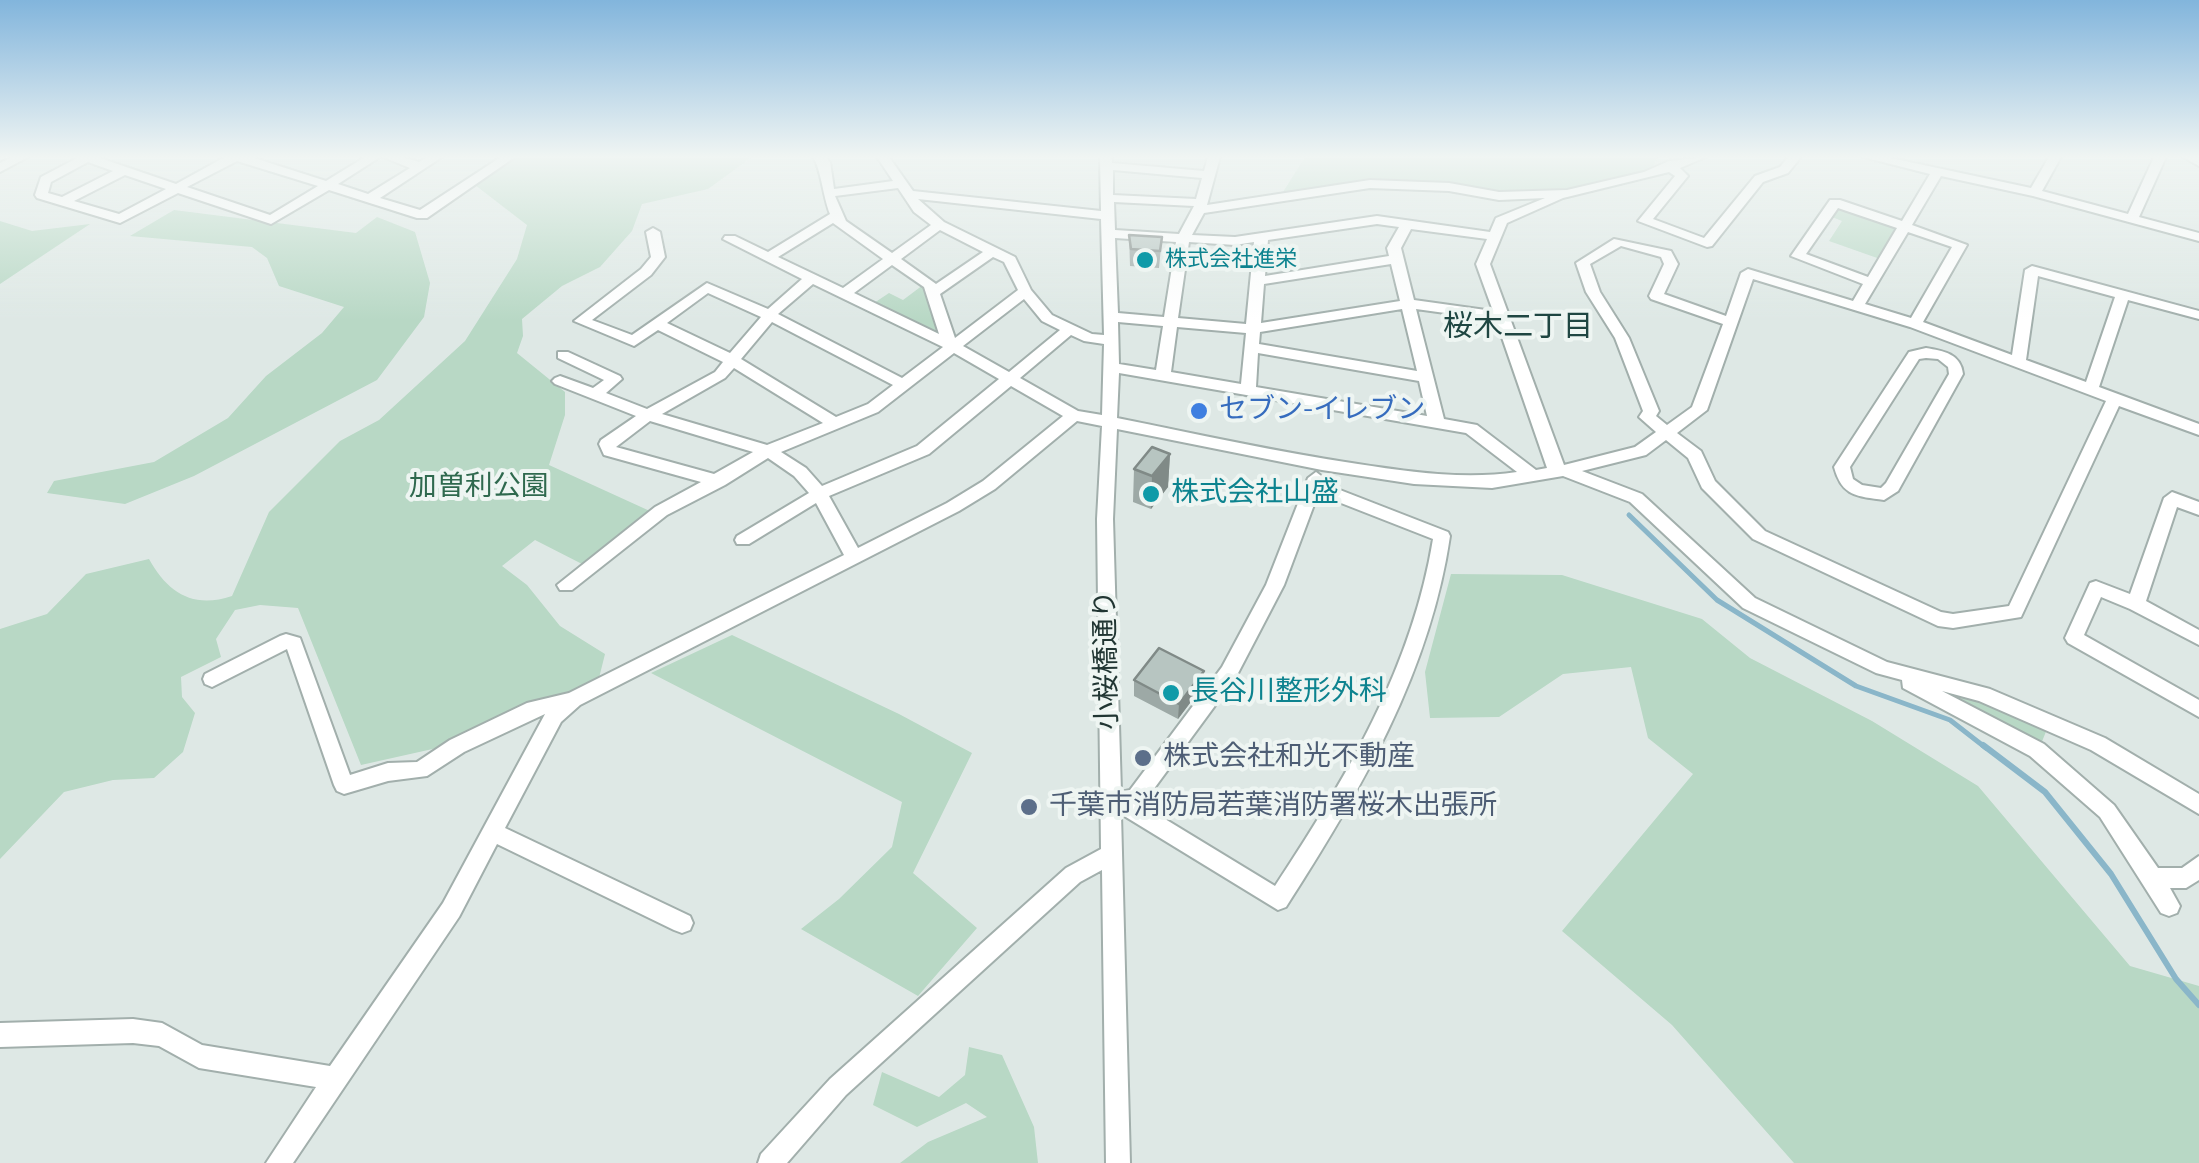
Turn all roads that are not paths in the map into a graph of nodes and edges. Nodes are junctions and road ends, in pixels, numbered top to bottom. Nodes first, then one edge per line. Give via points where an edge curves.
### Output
1 (96, 211) edge
2 (133, 211) edge
3 (246, 211) edge
4 (285, 211) edge
5 (834, 211) edge
6 (925, 211) edge
7 (1071, 211) edge
8 (1108, 211) edge
9 (1151, 211) edge
10 (1197, 211) edge
11 (1524, 211) edge
12 (1652, 211) edge
13 (1733, 211) edge
14 (1828, 211) edge
15 (1859, 211) edge
16 (1915, 211) edge
17 (2110, 211) edge
18 (2136, 211) edge
19 (835, 216) junction
20 (1108, 216) junction
21 (2133, 217) junction
22 (1408, 222) junction
23 (939, 225) junction
24 (1906, 227) junction
25 (653, 232) dead end
26 (1494, 236) junction
27 (2199, 237) edge
28 (730, 238) dead end
29 (1183, 238) junction
30 (1261, 239) junction
31 (994, 250) junction
32 (770, 257) junction
33 (1397, 258) junction
34 (892, 260) junction
35 (813, 277) junction
36 (1256, 281) junction
37 (1872, 283) junction
38 (1025, 291) junction
39 (845, 293) junction
40 (933, 293) junction
41 (2123, 295) junction
42 (1408, 304) junction
43 (1856, 308) junction
44 (2199, 315) edge
45 (771, 316) junction
46 (1500, 316) junction
47 (1110, 318) junction
48 (1172, 322) junction
49 (1730, 322) junction
50 (657, 324) junction
51 (1915, 324) junction
52 (1252, 328) junction
53 (1070, 329) junction
54 (1952, 337) junction
55 (1111, 340) junction
56 (950, 345) junction
57 (1252, 346) junction
58 (564, 355) dead end
59 (1942, 355) junction
60 (732, 360) junction
61 (2018, 362) junction
62 (1112, 367) junction
63 (1163, 376) junction
64 (1425, 377) junction
65 (1010, 378) junction
66 (560, 381) dead end
67 (902, 384) junction
68 (1248, 389) junction
69 (2092, 389) junction
70 (595, 394) junction
71 (2116, 399) junction
72 (648, 415) junction
73 (1074, 415) junction
74 (1110, 422) junction
75 (836, 424) junction
76 (1437, 424) junction
77 (2199, 430) edge
78 (1668, 432) junction
79 (768, 451) junction
80 (1322, 464) junction
81 (1560, 471) junction
82 (1534, 476) junction
83 (719, 481) junction
84 (1313, 486) junction
85 (819, 494) junction
86 (2199, 509) edge
87 (742, 540) dead end
88 (853, 555) junction
89 (566, 586) dead end
90 (2136, 604) junction
91 (2199, 638) edge
92 (1883, 668) junction
93 (212, 678) dead end
94 (574, 700) junction
95 (2199, 709) edge
96 (1114, 801) junction
97 (2199, 805) edge
98 (492, 832) junction
99 (1111, 854) junction
100 (2199, 866) edge
101 (2152, 878) junction
102 (2169, 906) dead end
103 (682, 922) dead end
104 (0, 1035) edge
105 (336, 1079) junction
106 (278, 1163) edge
107 (770, 1163) edge
108 (1118, 1163) edge

1 - 2 street via 120,218
3 - 4 street via 271,220
5 - 19 street
6 - 23 street
7 - 20 street
8 - 20 street, 小桜橋通り
9 - 20 street
10 - 29 street
11 - 26 street via 1500,221
12 - 13 street via 1645,220 1707,243
14 - 37 street via 1798,256
15 - 24 street
16 - 24 street
17 - 21 street
18 - 21 street
19 - 32 street
19 - 34 street
20 - 29 street
20 - 47 street, 小桜橋通り
21 - 27 street
22 - 26 street
22 - 30 street via 1376,220
22 - 33 street via 1394,248
23 - 31 street
23 - 34 street
24 - 37 street
24 - 51 street via 1960,245
25 - 50 street via 658,257 646,272 581,321 634,341
26 - 46 street via 1483,264
28 - 32 street
29 - 30 street
29 - 48 street
30 - 36 street
31 - 38 street via 1010,260
31 - 40 street
32 - 35 street
33 - 36 street
33 - 42 street
34 - 39 street
34 - 40 street
35 - 39 street
35 - 45 street
36 - 52 street
37 - 43 street
38 - 53 street via 1047,318
38 - 56 street
39 - 56 street
40 - 56 street
41 - 44 street
41 - 61 street via 2032,270
41 - 69 street
42 - 46 street
42 - 52 street
42 - 64 street
43 - 49 street via 1748,272
43 - 51 street
45 - 50 street via 707,287
45 - 60 street
45 - 67 street
46 - 81 street
47 - 48 street
47 - 55 street, 小桜橋通り
48 - 52 street
48 - 63 street
49 - 78 street via 1699,410
49 - 78 street via 1656,296 1671,264 1666,254 1619,242 1583,264 1622,338 1651,411 1647,418
50 - 60 street
51 - 54 street
52 - 57 street
53 - 55 street
53 - 65 street
54 - 59 street
54 - 61 street
55 - 62 street, 小桜橋通り
56 - 65 street
56 - 67 street
57 - 64 street
57 - 68 street
58 - 70 street via 615,379
59 - 59 street via 1956,374 1892,486 1870,494 1846,482 1842,467 1914,356
60 - 72 street via 705,386
60 - 75 street
61 - 69 street
62 - 63 street
62 - 74 street, 小桜橋通り
63 - 68 street
64 - 76 street
65 - 73 street
65 - 85 street via 923,450
66 - 70 street
67 - 75 street
68 - 76 street
69 - 71 street
70 - 72 street
71 - 77 street
71 - 78 street via 2014,612 1953,621 1760,535
72 - 79 street
72 - 83 street via 607,444 610,451
73 - 74 street
73 - 88 street via 989,485
74 - 80 street
74 - 96 street, 小桜橋通り via 1106,519
75 - 79 street
76 - 82 street via 1471,429
78 - 81 street via 1640,451
79 - 83 street
79 - 85 street
80 - 82 street via 1414,478 1492,482
80 - 84 street
81 - 82 street
81 - 92 street via 1636,498 1750,603
83 - 89 street via 661,511
84 - 96 street via 1275,586 1228,672 1136,798
84 - 96 street via 1442,536 1439,570 1409,660 1341,806 1278,900
85 - 87 street
85 - 88 street
86 - 90 street via 2172,498
88 - 94 street
90 - 91 street
90 - 95 street via 2096,588 2074,638
92 - 97 street via 1982,694 2098,744
92 - 101 street via 2037,750 2107,811
93 - 94 street via 294,643 344,785 420,770 534,709
94 - 98 street via 554,716
96 - 99 street, 小桜橋通り
98 - 103 street
98 - 105 street via 451,910
99 - 107 street via 1073,875 838,1087
99 - 108 street, 小桜橋通り
100 - 101 street via 2186,878
101 - 102 street
104 - 105 street via 133,1031 162,1035 200,1056
105 - 106 street

